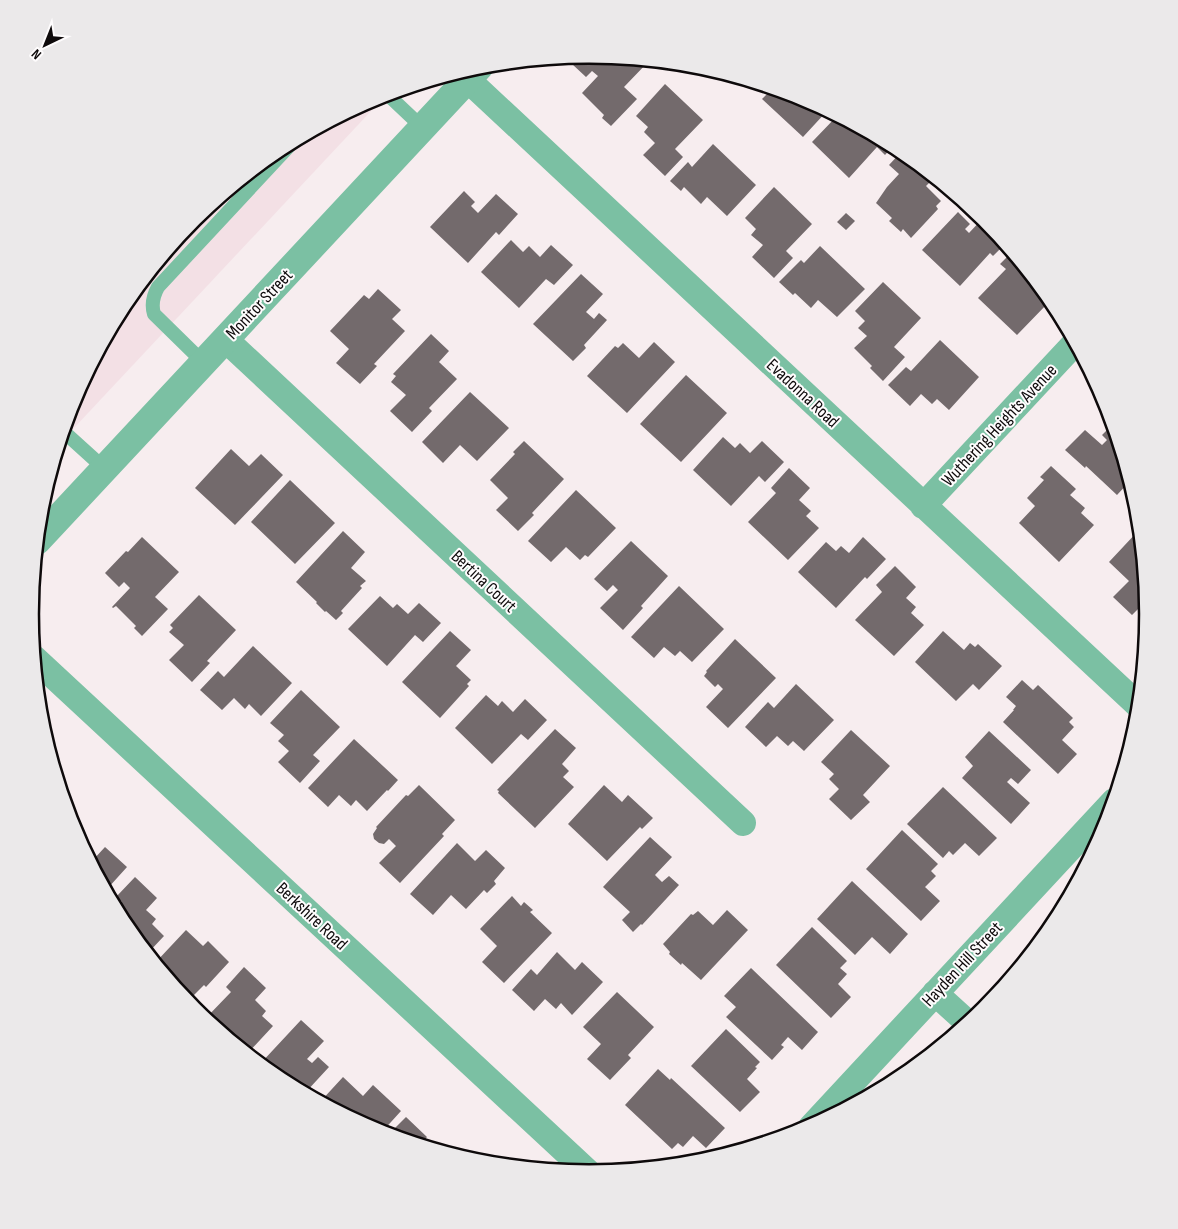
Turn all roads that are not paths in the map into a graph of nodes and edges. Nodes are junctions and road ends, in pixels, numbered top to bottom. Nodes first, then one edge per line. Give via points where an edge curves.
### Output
1 (477, 76) edge
2 (469, 78) edge
3 (393, 100) edge
4 (422, 128) junction
5 (268, 168) edge
6 (226, 340) junction
7 (1071, 348) edge
8 (204, 362) junction
9 (69, 436) edge
10 (104, 469) junction
11 (923, 506) junction
12 (45, 534) edge
13 (41, 665) edge
14 (1133, 700) edge
15 (1101, 815) edge
16 (743, 823) dead end
17 (935, 992) junction
18 (963, 1018) edge
19 (826, 1111) edge
20 (579, 1165) edge

1 - 11 street, Evadonna Road
2 - 4 street, Monitor Street
3 - 4 lane
4 - 6 street, Monitor Street
5 - 8 lane via 158,286 153,296 154,314
6 - 8 street, Monitor Street
6 - 16 street, Bertina Court
7 - 11 street, Wuthering Heights Avenue
8 - 10 street, Monitor Street
9 - 10 lane
10 - 12 street, Monitor Street
11 - 14 street, Evadonna Road
13 - 20 street, Berkshire Road
15 - 17 street, Hayden Hill Street
17 - 18 street
17 - 19 street, Hayden Hill Street

